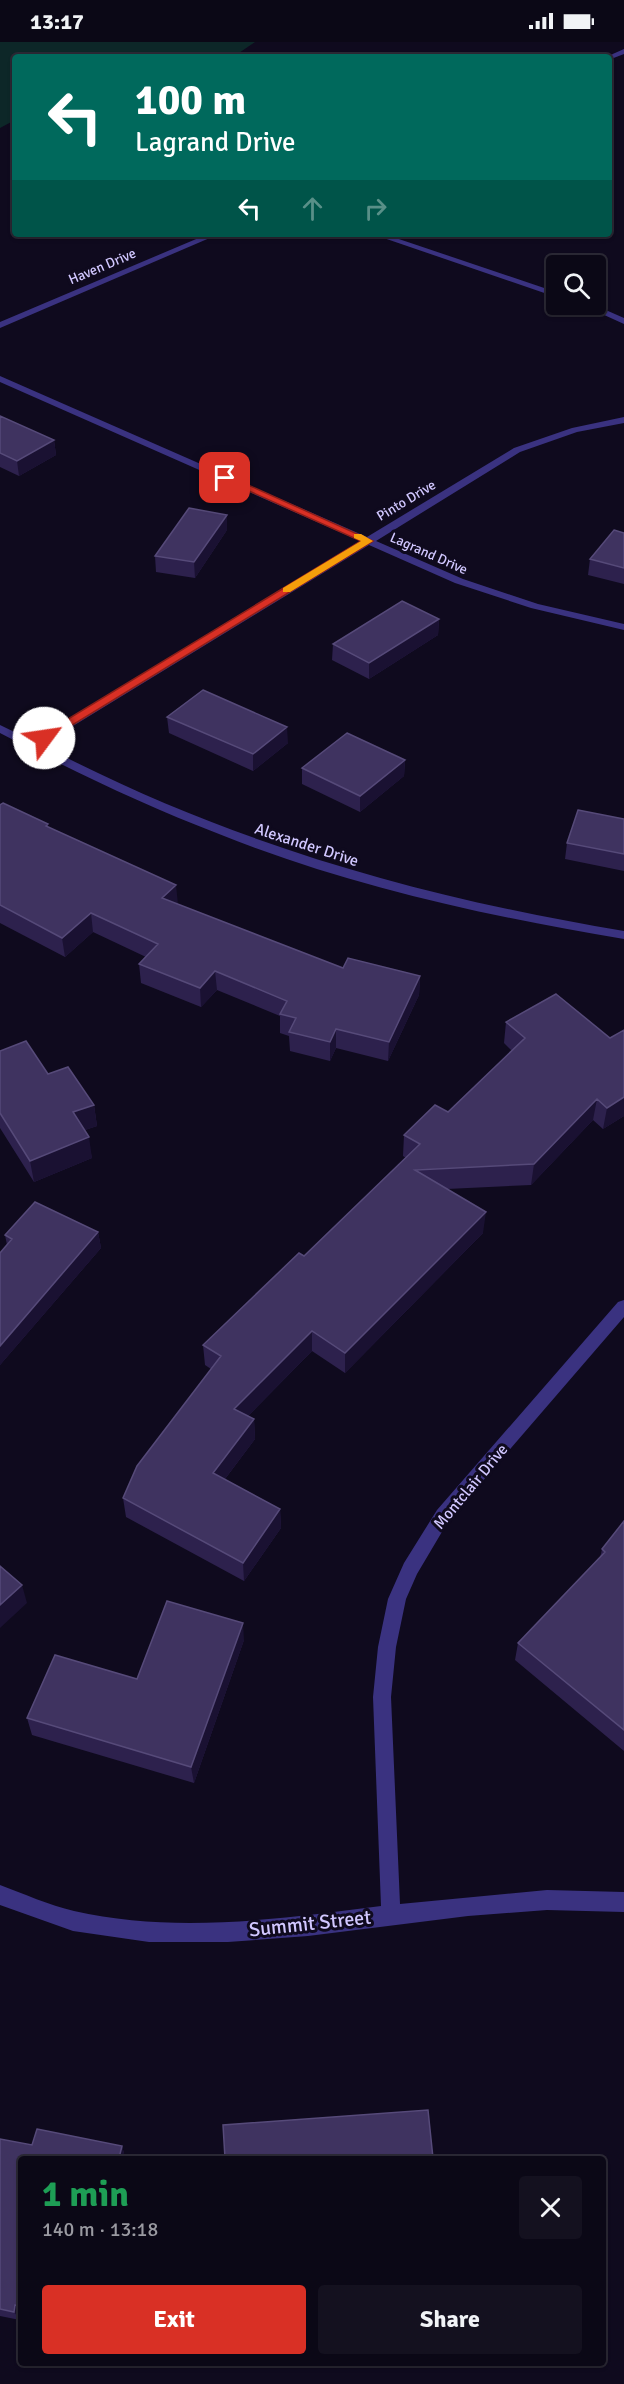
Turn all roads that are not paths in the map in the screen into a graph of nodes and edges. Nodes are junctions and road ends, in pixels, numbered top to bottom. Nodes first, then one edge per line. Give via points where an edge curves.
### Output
1 (208, 237) edge
2 (385, 237) edge
3 (546, 292) edge
4 (606, 313) edge
5 (624, 321) edge
6 (0, 325) edge
7 (0, 378) edge
8 (624, 420) edge
9 (368, 541) junction
10 (624, 627) edge
11 (0, 728) edge
12 (32, 746) junction
13 (624, 935) edge
14 (624, 1306) edge
15 (0, 1895) edge
16 (624, 1902) edge
17 (391, 1915) junction

1 - 6 street, Haven Drive
2 - 3 street
4 - 5 street
7 - 9 street, Lagrand Drive
8 - 9 street, Pinto Drive via 575,429 517,450
9 - 10 street, Lagrand Drive via 496,595
9 - 12 street, Pinto Drive
11 - 12 street, Alexander Drive
12 - 13 street, Alexander Drive via 183,817 298,860 472,906
14 - 17 street, Montclair Drive via 442,1515 415,1560 398,1599 387,1647 382,1697
15 - 17 street, Summit Street via 80,1921 147,1931 215,1933
16 - 17 street, Summit Street via 530,1901

